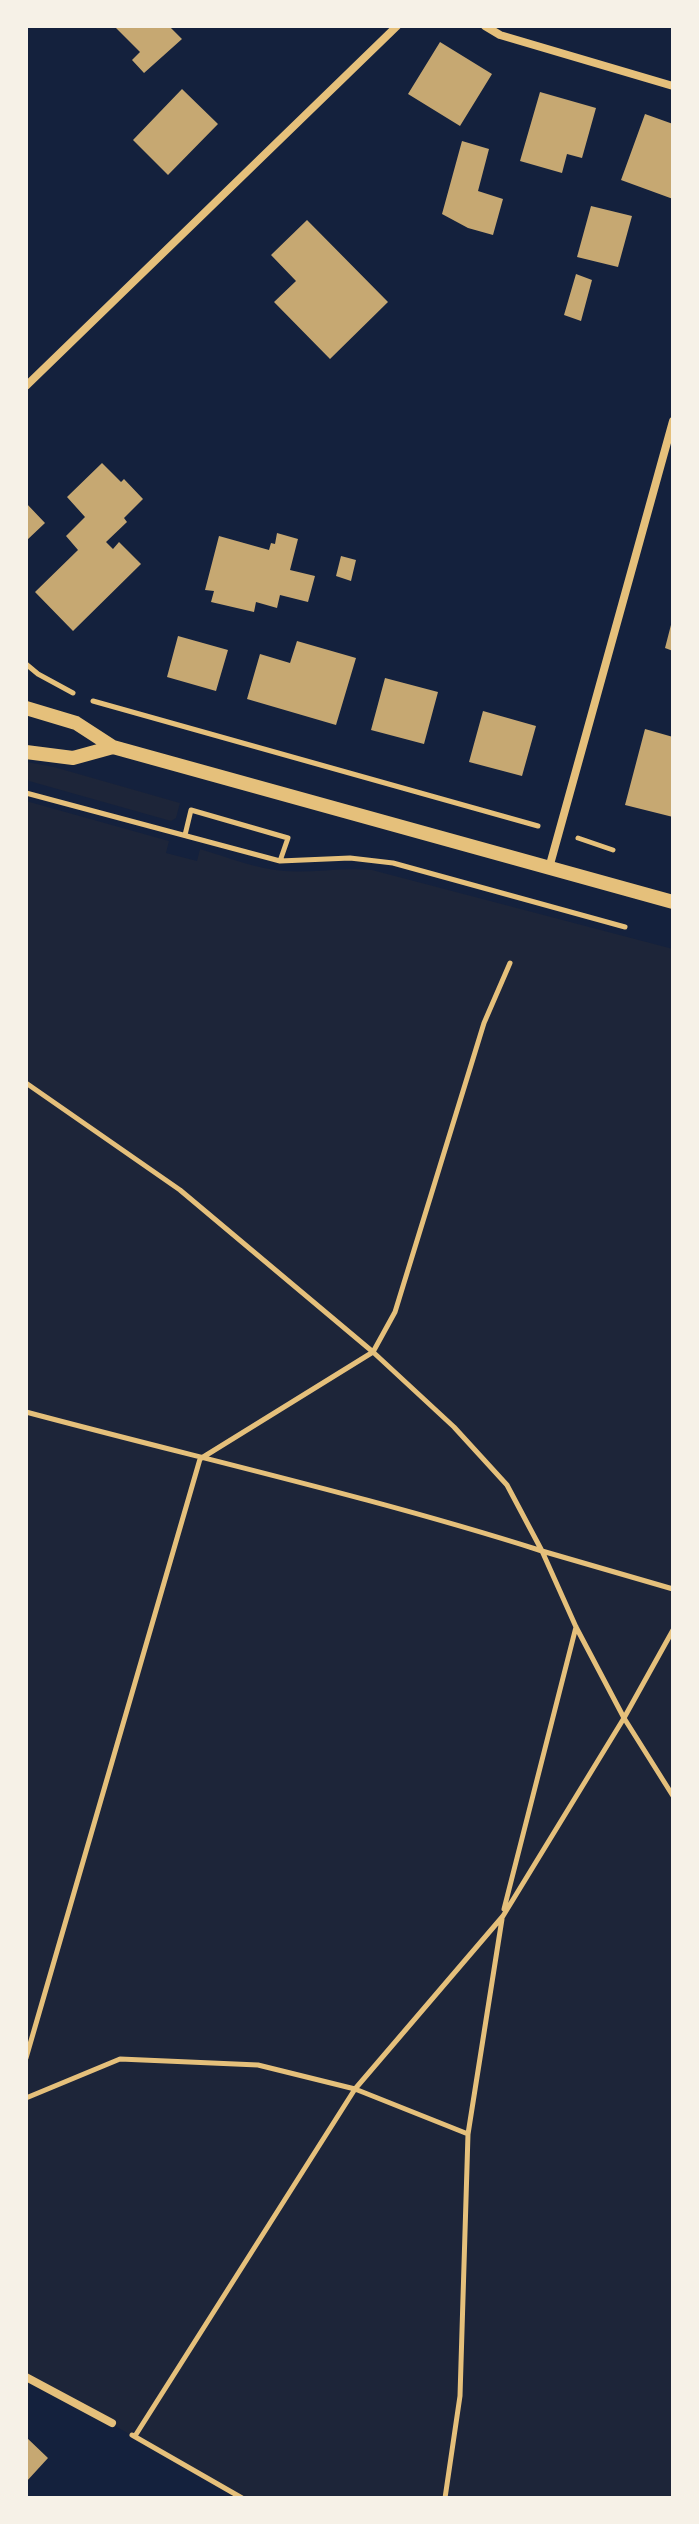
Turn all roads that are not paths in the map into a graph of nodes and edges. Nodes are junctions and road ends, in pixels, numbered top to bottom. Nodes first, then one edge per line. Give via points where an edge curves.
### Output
1 (397, 26) edge
2 (485, 26) edge
3 (673, 86) edge
4 (26, 386) edge
5 (673, 421) edge
6 (26, 708) edge
7 (113, 747) junction
8 (26, 752) edge
9 (549, 868) junction
10 (673, 902) edge
11 (26, 2377) edge
12 (112, 2423) road end

1 - 4 street
2 - 3 street via 500,35
5 - 9 street
6 - 7 street via 76,723
7 - 8 street via 73,758
7 - 9 street
9 - 10 street
11 - 12 street

